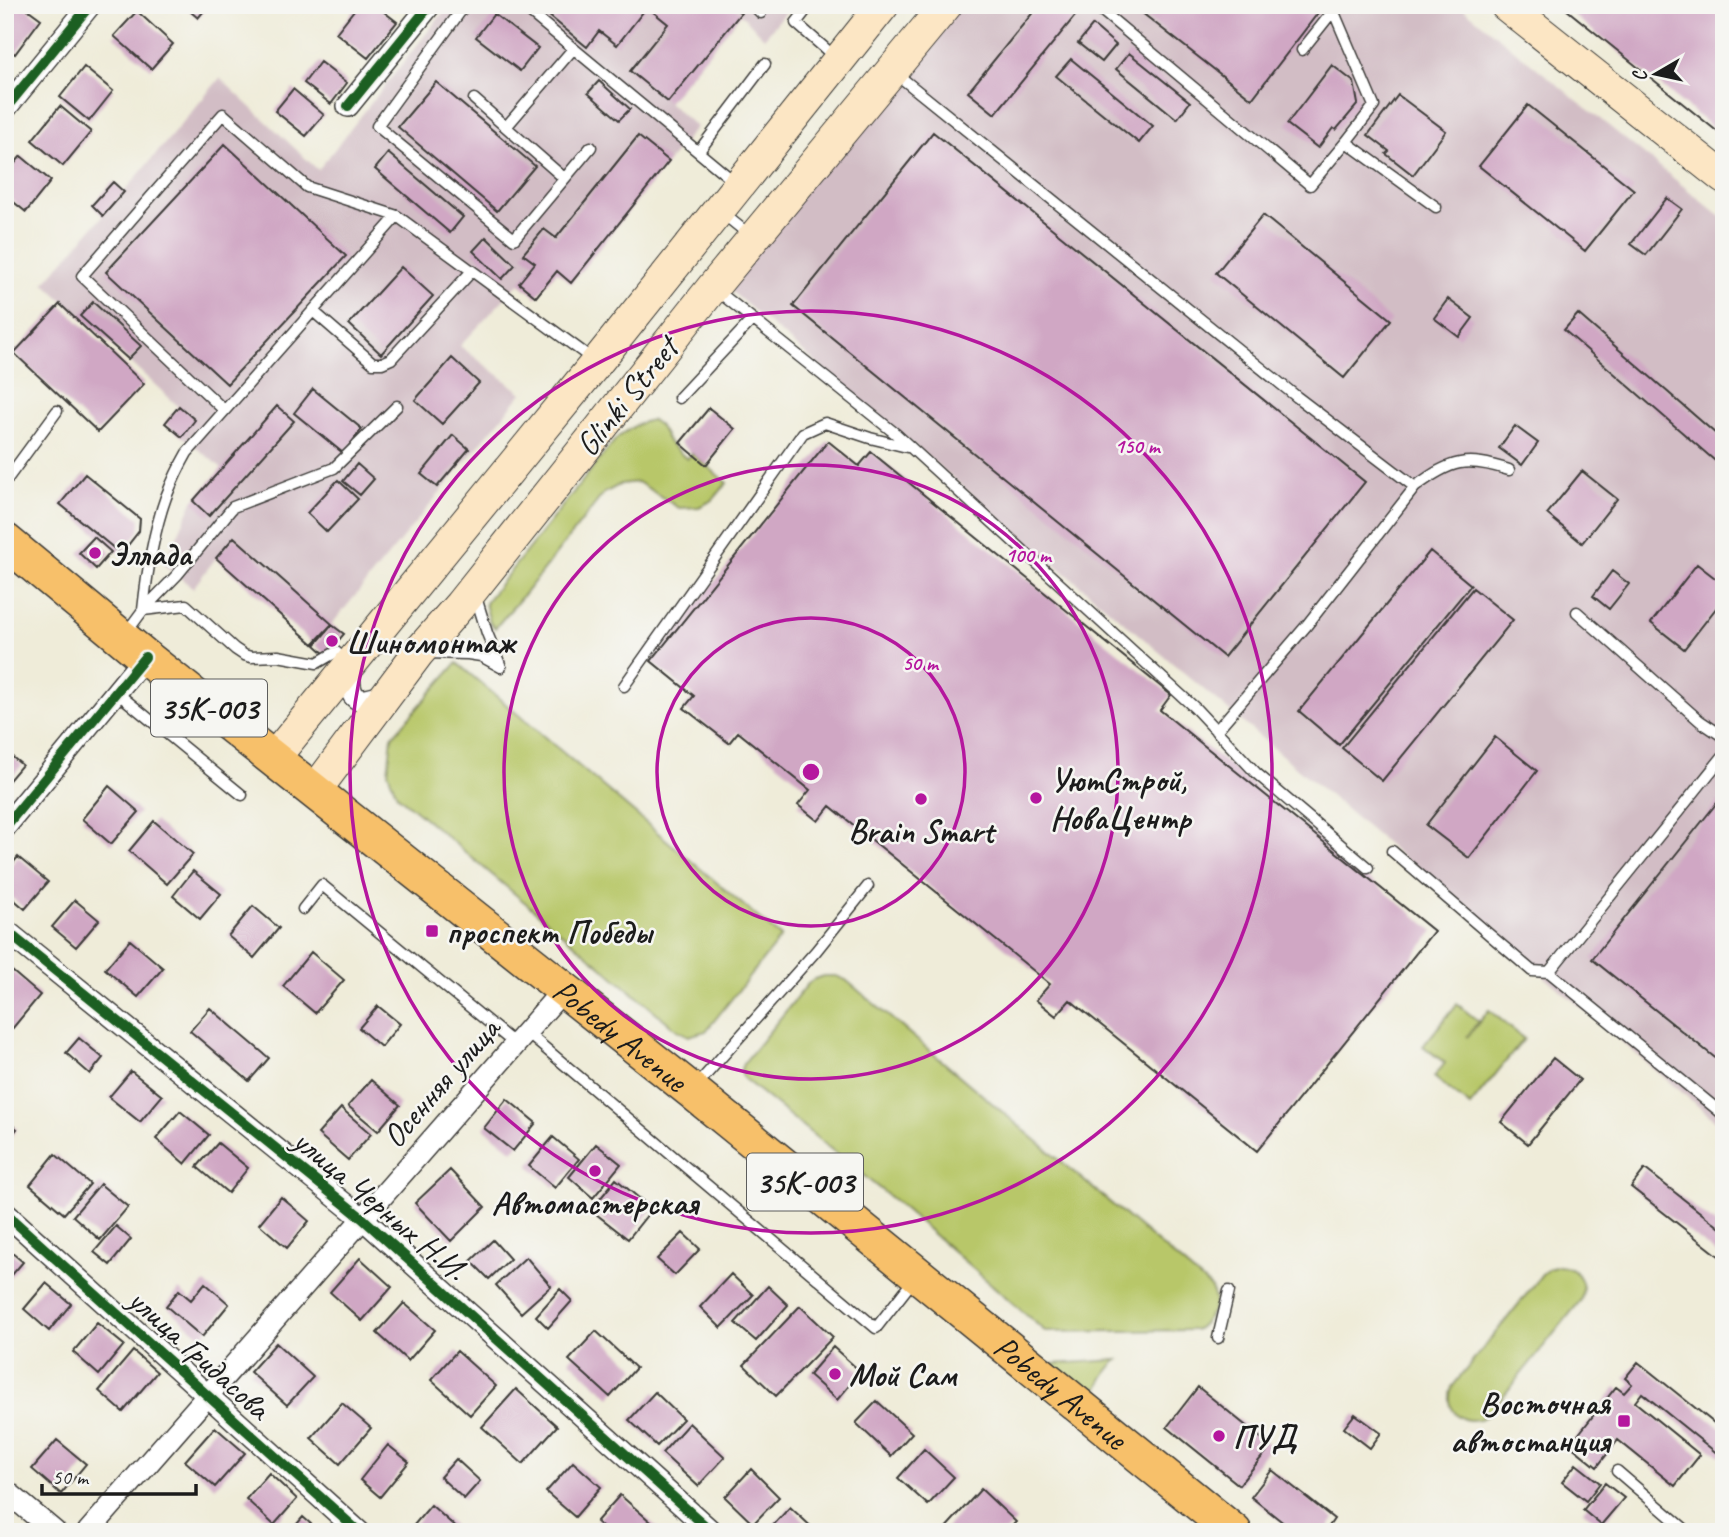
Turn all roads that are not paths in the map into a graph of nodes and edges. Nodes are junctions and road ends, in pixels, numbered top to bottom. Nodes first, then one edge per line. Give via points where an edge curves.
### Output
1 (90, 5) edge
2 (430, 5) edge
3 (465, 5) edge
4 (520, 5) edge
5 (810, 5) edge
6 (883, 5) edge
7 (946, 5) edge
8 (1096, 5) edge
9 (1506, 5) edge
10 (1335, 8) edge
11 (573, 49) junction
12 (1302, 50) dead end
13 (838, 60) junction
14 (765, 64) dead end
15 (892, 70) junction
16 (474, 99) dead end
17 (348, 106) dead end
18 (5, 108) edge
19 (506, 127) junction
20 (1346, 142) junction
21 (591, 146) dead end
22 (699, 151) junction
23 (564, 178) junction
24 (1724, 178) edge
25 (739, 185) junction
26 (1436, 207) dead end
27 (719, 210) junction
28 (397, 216) junction
29 (754, 238) junction
30 (472, 271) junction
31 (713, 287) junction
32 (313, 311) junction
33 (753, 319) junction
34 (597, 362) junction
35 (679, 398) dead end
36 (397, 406) dead end
37 (224, 410) junction
38 (57, 411) dead end
39 (910, 447) junction
40 (1509, 470) dead end
41 (5, 482) edge
42 (1415, 487) junction
43 (5, 541) edge
44 (480, 578) junction
45 (143, 610) junction
46 (1577, 612) dead end
47 (134, 648) junction
48 (418, 653) junction
49 (349, 664) junction
50 (624, 686) dead end
51 (116, 692) junction
52 (386, 694) junction
53 (1216, 731) junction
54 (1724, 737) edge
55 (1724, 755) edge
56 (273, 759) junction
57 (314, 792) junction
58 (242, 795) dead end
59 (5, 827) edge
60 (1392, 851) dead end
61 (1368, 868) dead end
62 (868, 886) dead end
63 (303, 909) dead end
64 (5, 930) edge
65 (1549, 972) junction
66 (563, 990) junction
67 (521, 1038) junction
68 (692, 1091) junction
69 (1724, 1115) edge
70 (5, 1213) edge
71 (362, 1218) junction
72 (918, 1274) junction
73 (1228, 1291) dead end
74 (1218, 1338) dead end
75 (208, 1395) junction
76 (1617, 1471) dead end
77 (5, 1490) edge
78 (55, 1532) edge
79 (88, 1532) edge
80 (359, 1532) edge
81 (712, 1532) edge
82 (1234, 1532) edge
83 (1688, 1532) edge

1 - 18 street
2 - 17 street
3 - 23 lane via 377,126 514,239
4 - 11 lane
5 - 13 lane via 796,23
6 - 13 main road, Glinki Street
7 - 15 main road, Glinki Street
8 - 20 lane via 1310,185
9 - 24 main road
10 - 12 lane
10 - 20 lane via 1374,106
11 - 19 lane
11 - 22 lane
13 - 25 main road, Glinki Street
14 - 22 lane
15 - 29 main road, Glinki Street
15 - 42 lane
16 - 19 lane
19 - 23 lane
20 - 26 lane
21 - 23 lane
22 - 25 lane
25 - 27 main road, Glinki Street
27 - 29 lane
27 - 34 main road, Glinki Street
28 - 30 lane
28 - 32 lane
28 - 37 lane via 307,187 223,114 82,276
29 - 31 main road, Glinki Street
30 - 32 lane via 391,359 382,363 373,363
30 - 34 lane
31 - 33 lane
31 - 44 main road, Glinki Street
32 - 37 lane
33 - 35 lane
33 - 39 lane
34 - 49 main road, Glinki Street
36 - 45 lane via 334,468 233,507
37 - 45 lane via 187,453 166,498 156,528
38 - 41 lane
39 - 50 lane via 825,423 803,433
39 - 53 lane
40 - 42 lane via 1473,461 1452,464
42 - 53 lane via 1307,625
43 - 47 main road, Pobedy Avenue / 35К-003
44 - 48 main road, Glinki Street
44 - 48 lane via 474,590 501,667 481,656
45 - 47 lane
45 - 49 lane via 186,605 235,649 251,657 317,663 336,652
46 - 54 lane via 1700,722
47 - 51 street
47 - 56 main road, Pobedy Avenue / 35К-003
48 - 52 main road, Glinki Street
49 - 52 street via 352,695 370,701
49 - 56 main road, Glinki Street
51 - 58 lane
51 - 59 street
52 - 57 main road, Glinki Street
53 - 61 lane via 1256,774
55 - 65 lane
56 - 57 main road, Pobedy Avenue / 35К-003
57 - 66 main road, Pobedy Avenue / 35К-003
60 - 65 lane via 1532,971
62 - 68 lane
63 - 67 lane via 322,885
64 - 71 street, улица Черных Н.И.
65 - 69 lane
66 - 67 street, Осенняя улица
66 - 68 main road, Pobedy Avenue / 35К-003
67 - 71 street, Осенняя улица
67 - 72 lane via 876,1328
68 - 72 main road, Pobedy Avenue / 35К-003
70 - 75 street, улица Гридасова
71 - 75 street, Осенняя улица
71 - 81 street, улица Черных Н.И.
72 - 82 main road, Pobedy Avenue / 35К-003
73 - 74 lane
75 - 79 street, Осенняя улица
75 - 80 street, улица Гридасова
76 - 83 lane
77 - 78 street

